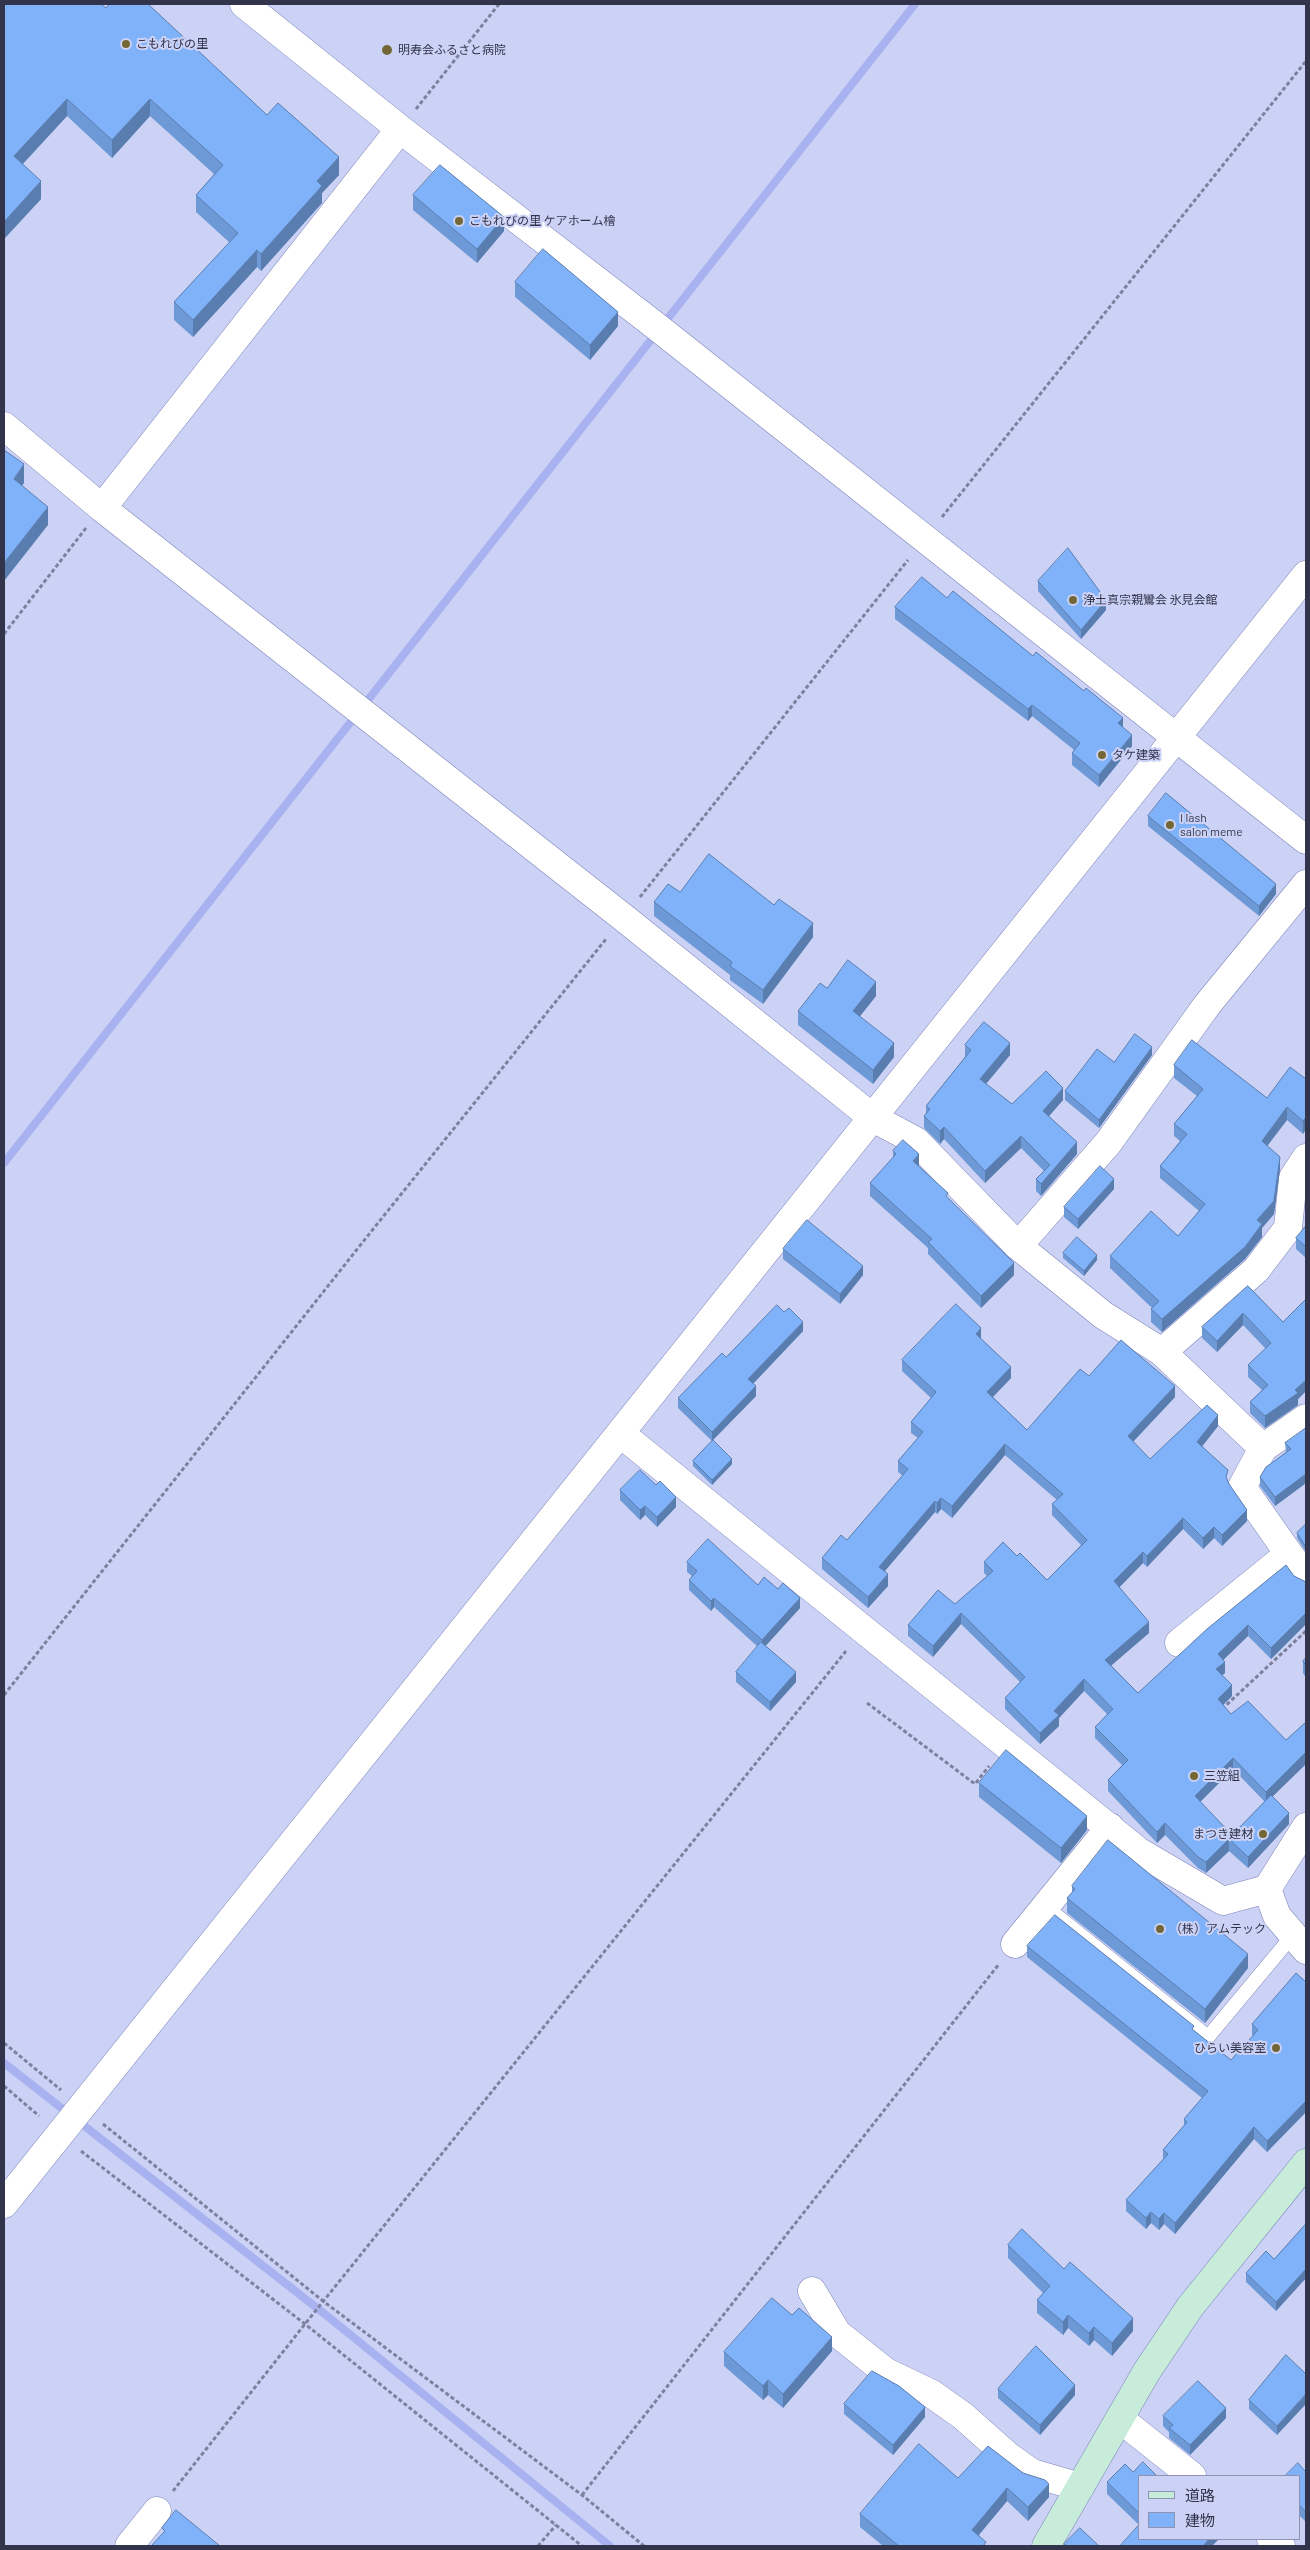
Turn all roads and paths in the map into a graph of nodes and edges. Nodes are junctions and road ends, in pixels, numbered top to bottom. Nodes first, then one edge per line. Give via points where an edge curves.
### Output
1 (244, 4) edge
2 (499, 4) edge
3 (1306, 61) edge
4 (400, 129) junction
5 (4, 426) edge
6 (102, 508) junction
7 (925, 538) junction
8 (1306, 576) edge
9 (4, 634) edge
10 (1177, 737) junction
11 (1306, 840) edge
12 (1306, 884) edge
13 (624, 918) junction
14 (873, 1118) junction
15 (1306, 1158) edge
16 (1018, 1246) junction
17 (1162, 1352) junction
18 (1306, 1418) edge
19 (621, 1434) junction
20 (1263, 1448) junction
21 (1289, 1554) junction
22 (1306, 1577) edge
23 (864, 1630) junction
24 (1306, 1631) edge
25 (1179, 1642) dead end
26 (4, 1696) edge
27 (867, 1703) dead end
28 (1216, 1715) edge
29 (1006, 1744) junction
30 (1110, 1827) junction
31 (1306, 1827) edge
32 (1267, 1889) junction
33 (1046, 1907) junction
34 (1299, 1942) edge
35 (1015, 1944) joint
36 (4, 2043) edge
37 (4, 2086) edge
38 (82, 2107) junction
39 (60, 2134) junction
40 (1306, 2163) edge
41 (4, 2204) edge
42 (812, 2291) dead end
43 (323, 2301) junction
44 (305, 2324) junction
45 (1120, 2419) junction
46 (1191, 2475) edge
47 (1080, 2487) junction
48 (582, 2495) junction
49 (157, 2511) joint
50 (556, 2525) junction
51 (129, 2546) edge
52 (538, 2546) edge
53 (582, 2546) edge
54 (644, 2546) edge
55 (1046, 2546) edge

1 - 4 street
2 - 4 path
3 - 7 path
4 - 6 street
4 - 7 street
5 - 6 street
6 - 9 path
6 - 13 street
7 - 10 street
7 - 13 path
8 - 10 street
10 - 11 street
10 - 14 street
12 - 16 street via 1207,1005 1108,1142
13 - 14 street
13 - 26 path
14 - 16 street via 916,1141
14 - 19 street
15 - 17 street via 1293,1178 1288,1228 1256,1270
16 - 17 street via 1103,1314
17 - 20 street
18 - 20 street
19 - 23 street
19 - 38 street
20 - 21 street via 1242,1487
21 - 22 street
21 - 25 street
23 - 29 street
23 - 43 path
24 - 28 path
27 - 29 path via 975,1784
29 - 30 street
30 - 32 street via 1138,1850 1223,1901
30 - 33 street
31 - 32 street
32 - 34 street via 1276,1916
33 - 34 lane via 1208,2037
33 - 35 street
35 - 48 path
36 - 38 path
37 - 39 path
38 - 39 street
38 - 43 path
39 - 41 street
39 - 44 path
40 - 45 street via 1190,2307 1147,2371
42 - 47 street via 837,2333 886,2372 932,2394 1032,2473
43 - 44 path
43 - 48 path
44 - 49 path
44 - 50 path
45 - 46 street
45 - 47 street
47 - 55 street
48 - 54 path
49 - 51 street
50 - 52 path
50 - 53 path

